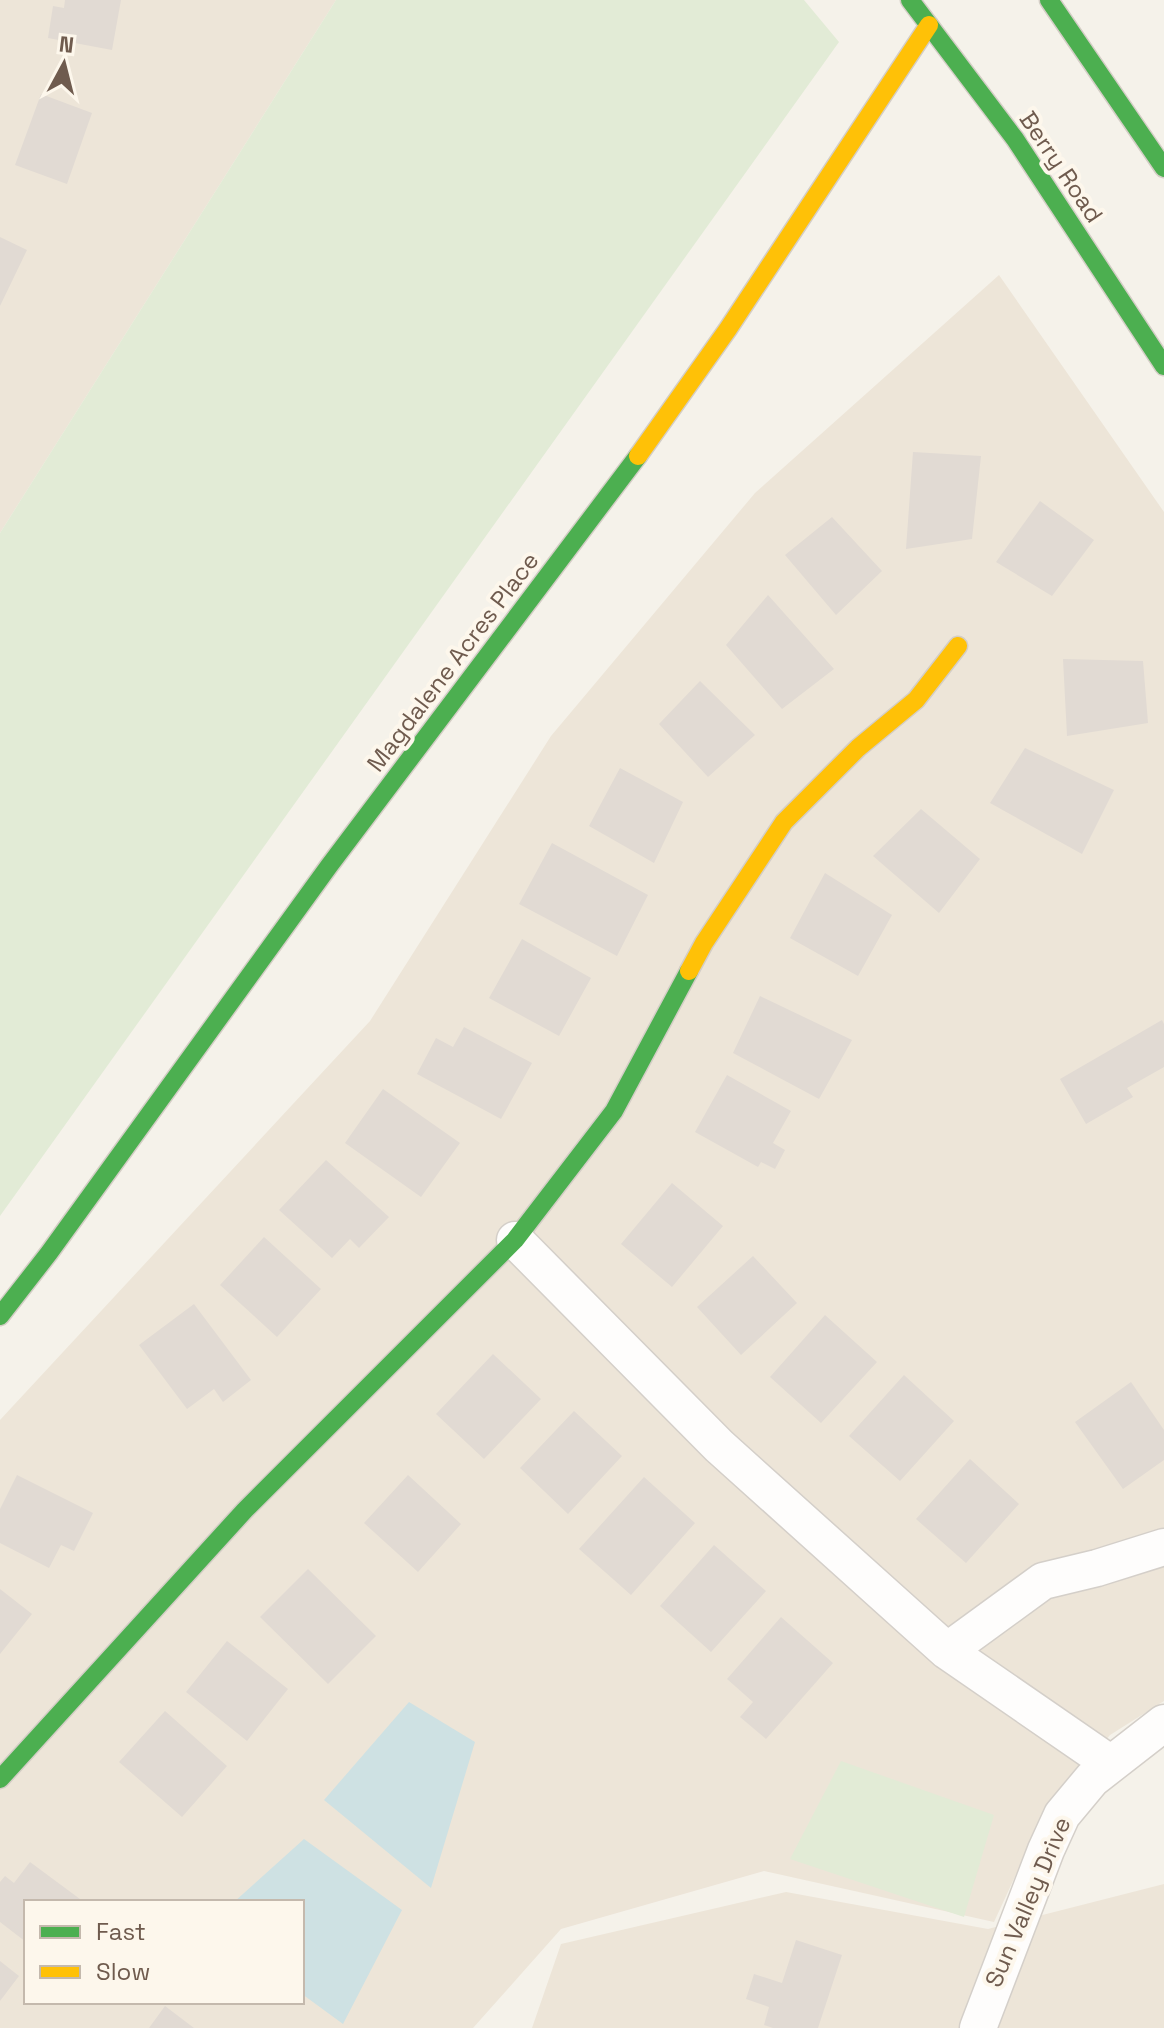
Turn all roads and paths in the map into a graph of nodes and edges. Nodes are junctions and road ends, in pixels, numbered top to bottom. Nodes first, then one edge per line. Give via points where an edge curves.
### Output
1 (910, 0) edge
2 (1049, 0) edge
3 (929, 25) junction
4 (1164, 168) edge
5 (1164, 366) edge
6 (958, 646) dead end
7 (515, 1240) junction
8 (0, 1316) edge
9 (1164, 1547) edge
10 (947, 1651) junction
11 (1164, 1723) edge
12 (1111, 1764) junction
13 (0, 1779) edge
14 (978, 2028) edge

1 - 3 main road, Berry Road
2 - 4 main road
3 - 5 main road, Berry Road via 1015,139
3 - 8 main road, Magdalene Acres Place via 630,468 329,866
6 - 7 main road via 916,700 858,748 784,822 704,943 614,1111
7 - 10 street via 719,1446
7 - 13 main road via 245,1510
9 - 10 street via 1043,1581
10 - 12 street
11 - 12 street, Sun Valley Drive
12 - 14 street, Sun Valley Drive via 1062,1815

